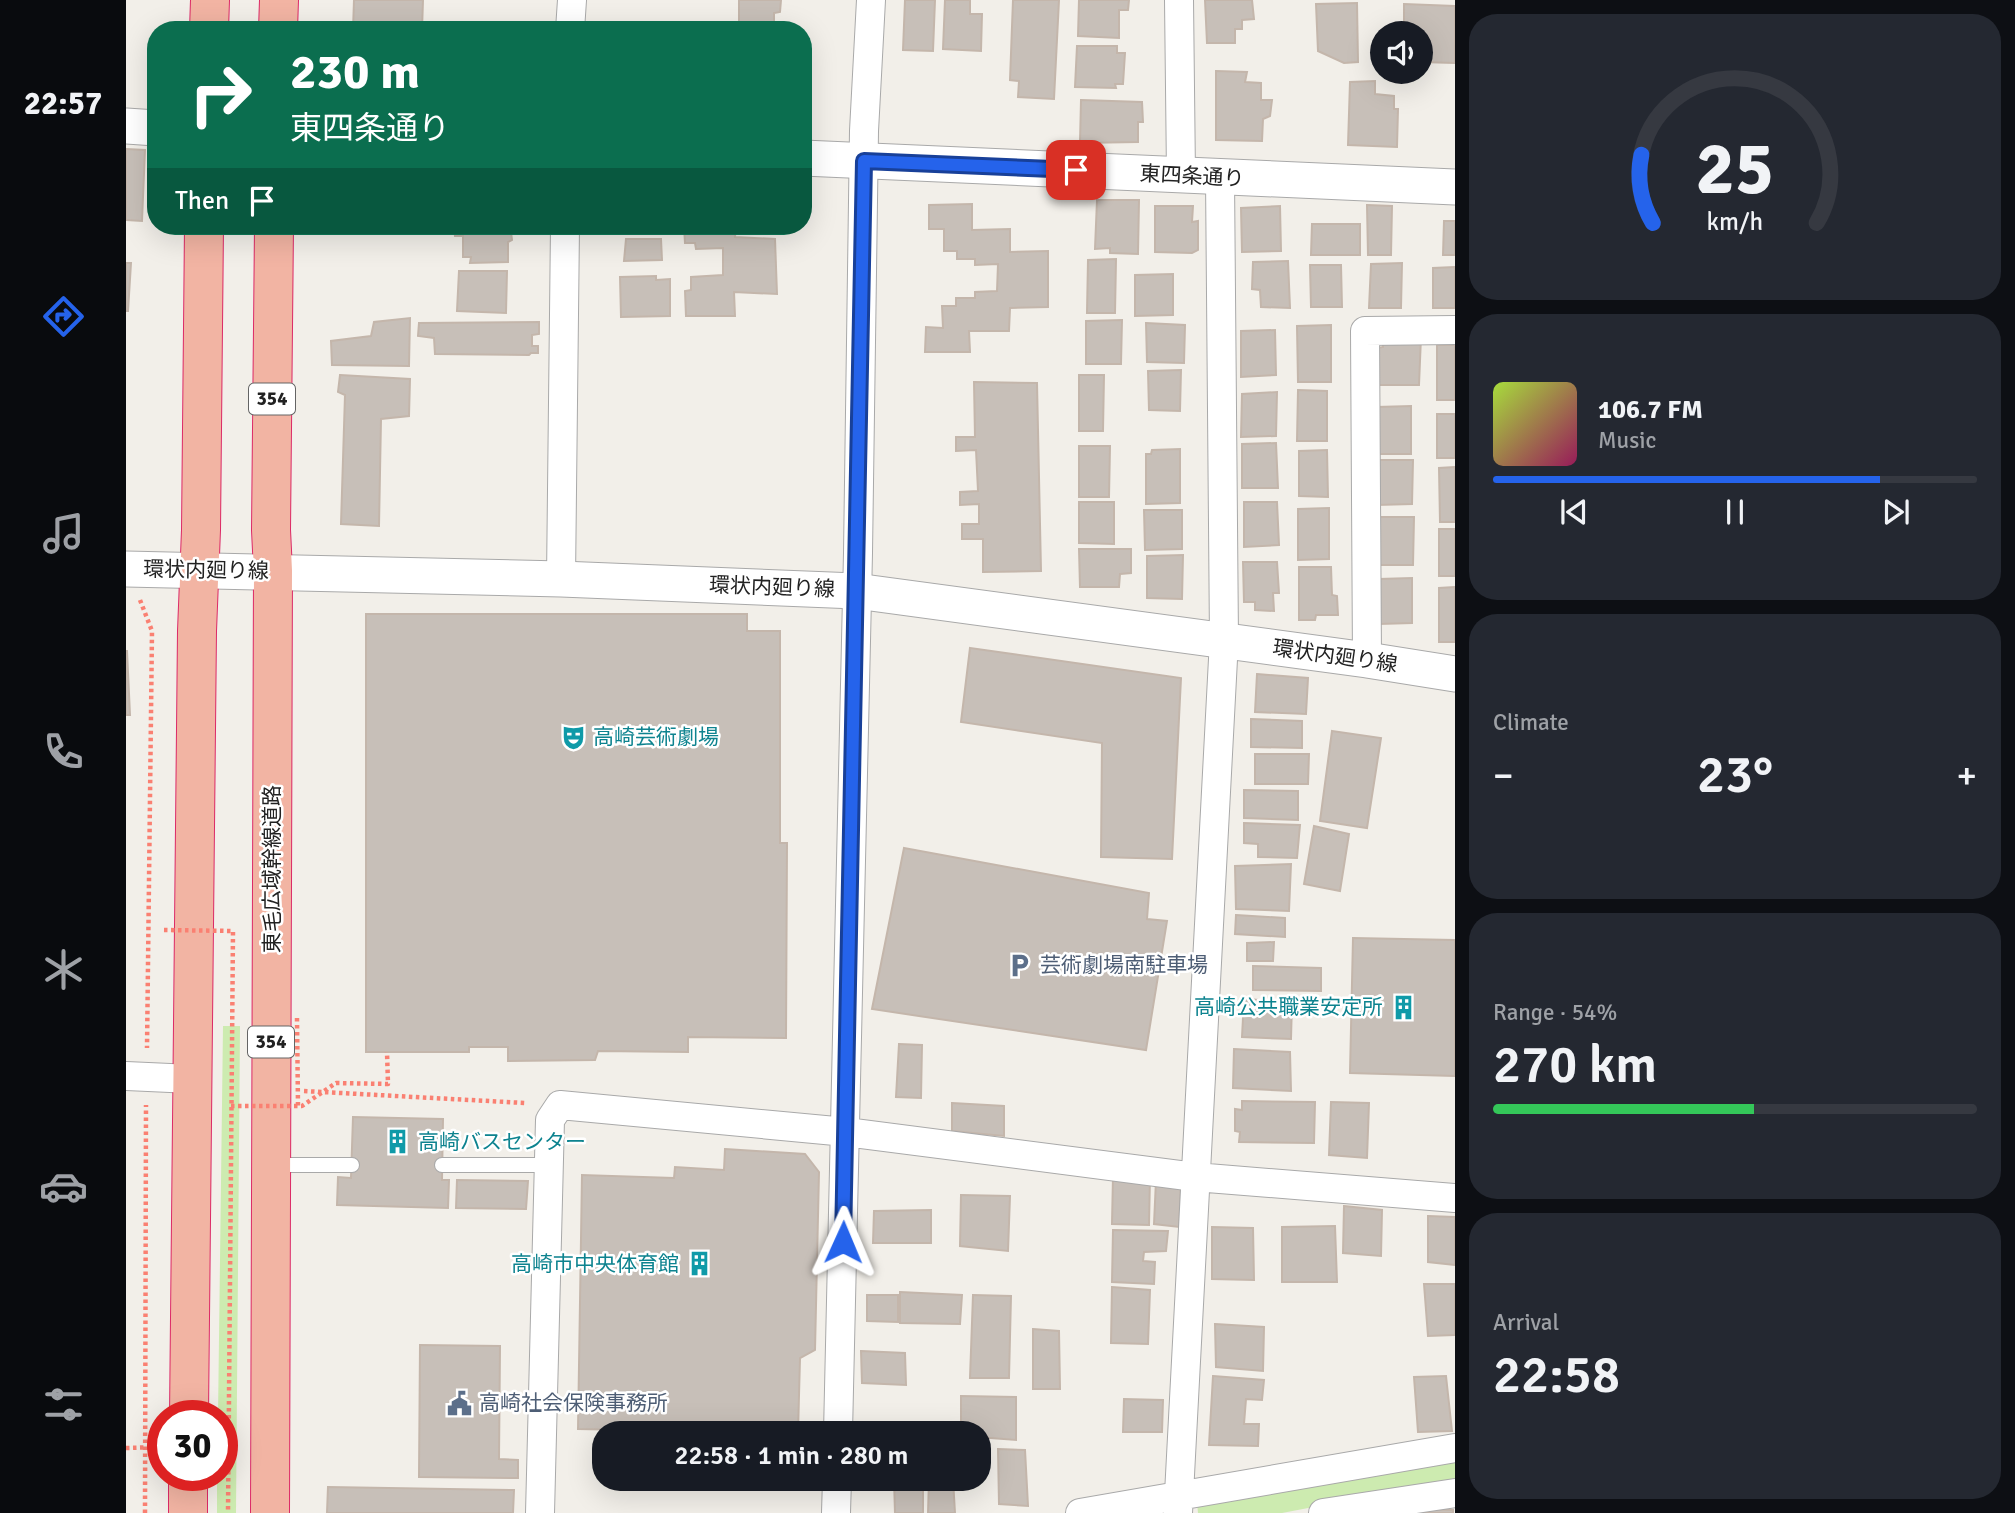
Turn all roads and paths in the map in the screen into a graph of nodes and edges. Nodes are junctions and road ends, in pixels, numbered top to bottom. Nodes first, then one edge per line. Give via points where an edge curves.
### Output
1 (210, 0) edge
2 (279, 0) edge
3 (572, 0) edge
4 (871, 0) edge
5 (1178, 0) edge
6 (209, 21) edge
7 (278, 21) edge
8 (571, 21) edge
9 (126, 127) edge
10 (147, 128) edge
11 (812, 158) edge
12 (864, 161) junction
13 (1181, 175) junction
14 (1220, 178) junction
15 (1455, 187) edge
16 (204, 235) edge
17 (274, 235) edge
18 (565, 235) edge
19 (1455, 330) edge
20 (126, 569) edge
21 (200, 570) junction
22 (273, 571) junction
23 (561, 579) junction
24 (856, 591) junction
25 (1224, 640) junction
26 (1367, 660) junction
27 (1455, 674) edge
28 (149, 817) dead end
29 (156, 817) dead end
30 (164, 930) dead end
31 (297, 1018) dead end
32 (387, 1052) dead end
33 (126, 1076) edge
34 (192, 1079) junction
35 (285, 1097) junction
36 (559, 1105) junction
37 (231, 1106) junction
38 (846, 1132) junction
39 (272, 1165) junction
40 (352, 1165) dead end
41 (442, 1165) dead end
42 (548, 1165) junction
43 (1195, 1177) junction
44 (1455, 1198) edge
45 (189, 1400) edge
46 (226, 1400) edge
47 (838, 1421) edge
48 (147, 1447) edge
49 (126, 1448) edge
50 (1455, 1448) edge
51 (188, 1491) edge
52 (227, 1491) edge
53 (837, 1491) edge
54 (1455, 1493) edge
55 (1179, 1505) edge
56 (1339, 1511) edge
57 (188, 1513) edge
58 (228, 1513) edge
59 (270, 1513) edge
60 (540, 1513) edge
61 (836, 1513) edge
62 (1080, 1513) edge

1 - 6 highway
2 - 7 highway
3 - 8 street
4 - 12 street
5 - 13 street
9 - 10 street
11 - 12 street, 東四条通り
12 - 13 street, 東四条通り
12 - 24 street
13 - 14 street, 東四条通り
14 - 15 street, 東四条通り
14 - 25 street
16 - 21 highway
17 - 22 highway, 東毛広域幹線道路 / 354
18 - 23 street
19 - 26 street via 1365,331
20 - 21 street, 環状内廻り線
21 - 22 street, 環状内廻り線
21 - 34 highway
22 - 23 street, 環状内廻り線
22 - 35 highway, 東毛広域幹線道路 / 354
23 - 24 street, 環状内廻り線
24 - 25 street, 環状内廻り線
24 - 38 street
25 - 26 street, 環状内廻り線
25 - 43 street
26 - 27 street, 環状内廻り線
28 - 29 path
30 - 37 path, bridge via 233,931
31 - 35 path, bridge
32 - 35 path, bridge via 388,1084 336,1083 302,1106
33 - 34 street
34 - 45 highway
35 - 36 path via 310,1091
35 - 37 path, bridge
35 - 39 highway, 東毛広域幹線道路 / 354
36 - 38 street
36 - 42 street via 550,1120
37 - 46 path, bridge
38 - 43 street
38 - 47 street
39 - 40 lane
39 - 59 highway, 東毛広域幹線道路 / 354
41 - 42 lane
42 - 60 street
43 - 44 street
43 - 55 street
48 - 49 path
50 - 55 street
51 - 57 highway
52 - 58 path, bridge
53 - 61 street
54 - 56 street
55 - 62 street

